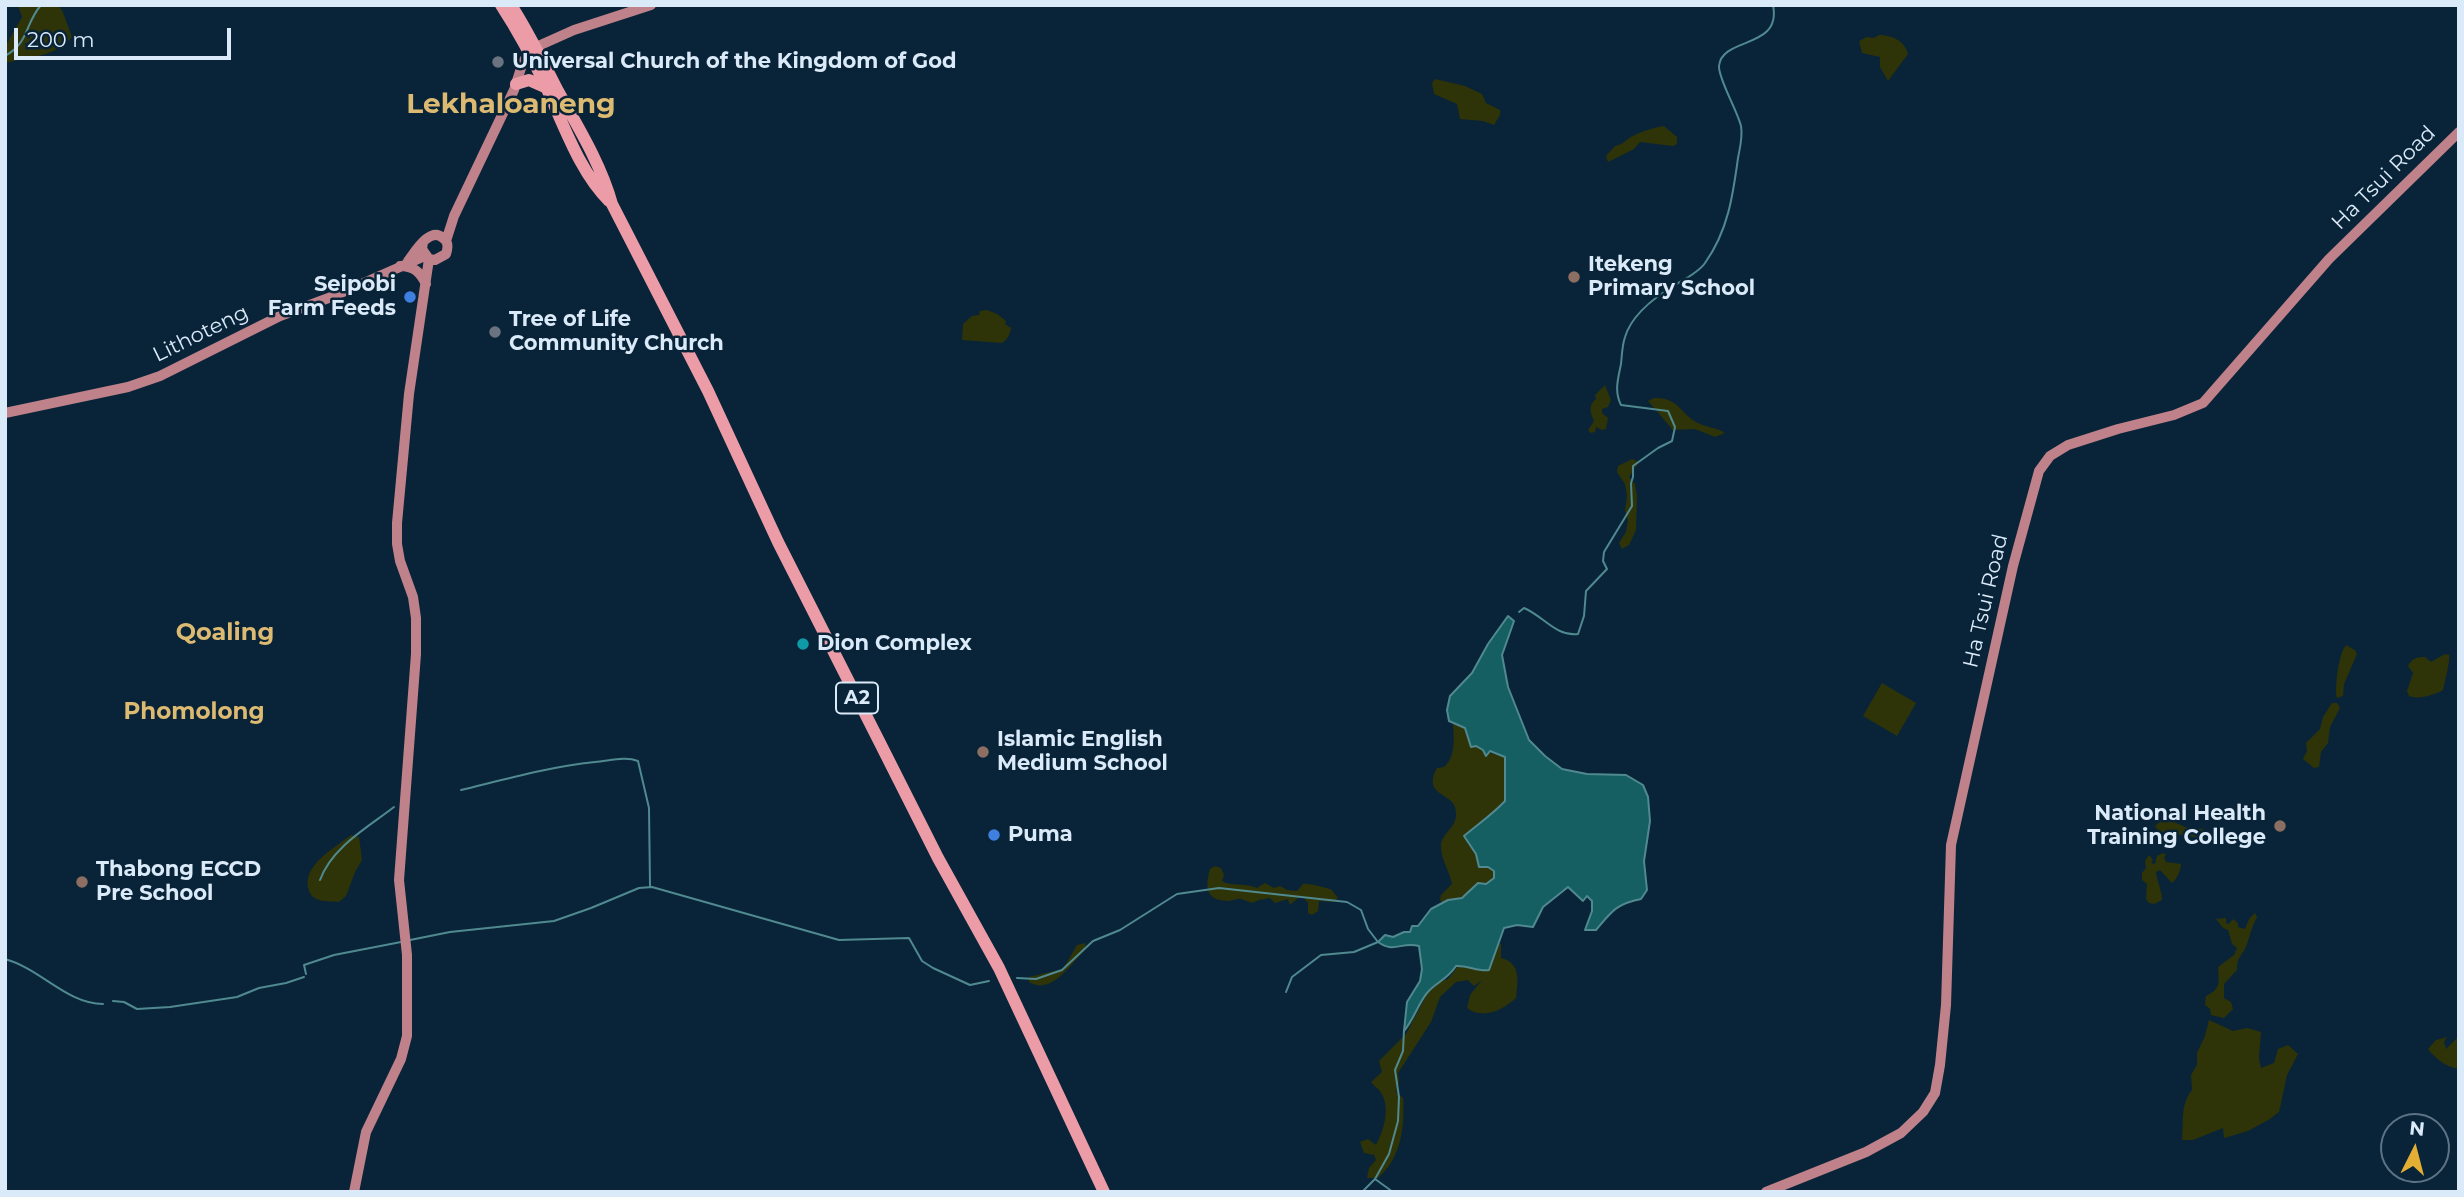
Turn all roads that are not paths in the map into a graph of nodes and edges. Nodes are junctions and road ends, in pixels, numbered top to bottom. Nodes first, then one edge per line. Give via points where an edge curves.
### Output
1 (501, 5) edge
2 (511, 5) edge
3 (651, 5) edge
4 (533, 50) junction
5 (516, 84) junction
6 (547, 88) junction
7 (2459, 132) edge
8 (612, 204) junction
9 (454, 216) junction
10 (428, 238) junction
11 (446, 241) junction
12 (427, 257) junction
13 (442, 259) junction
14 (402, 265) junction
15 (427, 282) junction
16 (5, 413) edge
17 (354, 1192) edge
18 (1104, 1192) edge
19 (1766, 1192) edge

1 - 4 main road, A2
2 - 4 main road, A2
3 - 4 main road via 574,30
4 - 5 main road via 523,62
4 - 6 main road, A2
4 - 8 main road, A2
5 - 6 main road via 529,80
5 - 9 main road
6 - 8 main road, A2 via 582,162
7 - 19 main road, Ha Tsui Road via 2329,259 2203,403 2083,439 2050,456 2039,471 2013,566 1951,845 1946,1005 1935,1093 1900,1133 1866,1152
8 - 18 main road, A2 via 938,858 999,968
9 - 10 main road
9 - 11 main road
10 - 11 main road via 438,235
10 - 12 main road via 422,249
10 - 14 main road
11 - 13 main road
12 - 13 main road
12 - 14 main road, Lithoteng
12 - 15 main road
13 - 15 main road
14 - 15 main road via 415,269
14 - 16 main road, Lithoteng via 280,316 160,376
15 - 17 main road via 409,394 397,523 400,561 416,618 399,869 407,948 406,1043 366,1132

